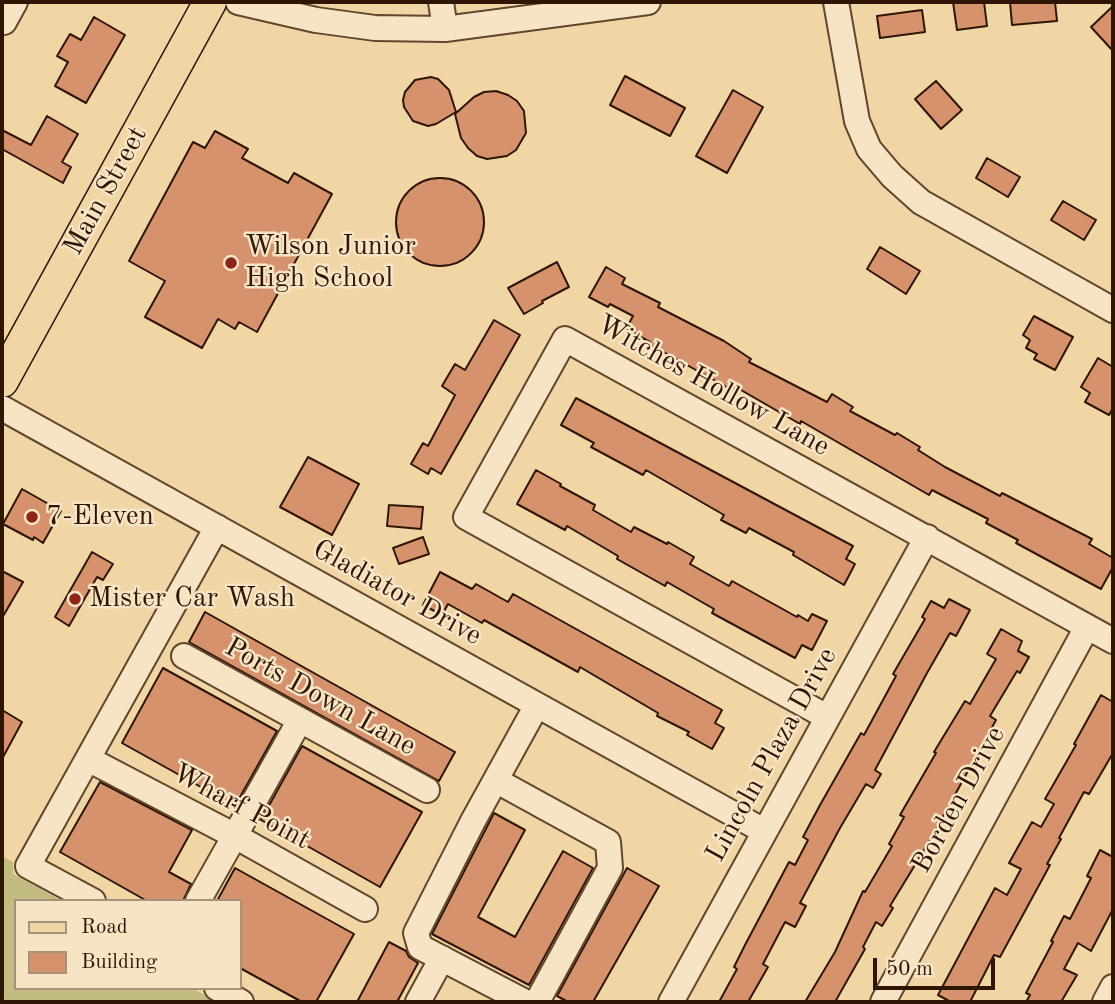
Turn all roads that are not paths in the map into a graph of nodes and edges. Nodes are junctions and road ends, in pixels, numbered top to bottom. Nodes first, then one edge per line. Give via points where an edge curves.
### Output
1 (210, 2) edge
2 (239, 2) edge
3 (441, 2) edge
4 (648, 2) edge
5 (836, 2) edge
6 (444, 29) junction
7 (1113, 310) edge
8 (2, 381) edge
9 (2, 408) edge
10 (217, 527) junction
11 (927, 537) junction
12 (1087, 627) junction
13 (1113, 641) edge
14 (184, 656) dead end
15 (537, 705) junction
16 (827, 717) junction
17 (300, 720) junction
18 (88, 759) junction
19 (496, 781) junction
20 (427, 790) dead end
21 (764, 831) junction
22 (235, 836) junction
23 (89, 899) edge
24 (199, 899) edge
25 (365, 909) dead end
26 (442, 958) junction
27 (1113, 987) edge
28 (220, 990) edge
29 (241, 1002) edge
30 (418, 1002) edge
31 (525, 1002) edge
32 (537, 1002) edge
33 (671, 1002) edge
34 (883, 1002) edge
35 (1105, 1002) edge

1 - 8 main road, Main Street
2 - 6 street via 375,28
3 - 6 street
4 - 6 street
5 - 7 street via 857,121 869,149 892,176 920,202
9 - 10 street, Gladiator Drive
10 - 15 street, Gladiator Drive
10 - 18 street
11 - 12 street, Witches Hollow Lane
11 - 16 street, Lincoln Plaza Drive
11 - 16 street, Witches Hollow Lane via 565,339 479,493 466,517
12 - 13 street, Witches Hollow Lane
12 - 34 street, Borden Drive
14 - 17 street, Ports Down Lane
15 - 19 street
15 - 21 street, Gladiator Drive
16 - 21 street, Lincoln Plaza Drive
17 - 20 street, Ports Down Lane
17 - 22 street
18 - 22 street, Wharf Point
18 - 23 street via 28,866
19 - 26 street via 416,933 421,947
19 - 32 street via 608,842 610,868
21 - 33 street, Lincoln Plaza Drive
22 - 24 street
22 - 25 street, Wharf Point
26 - 30 street
26 - 31 street
27 - 35 street
28 - 29 street

